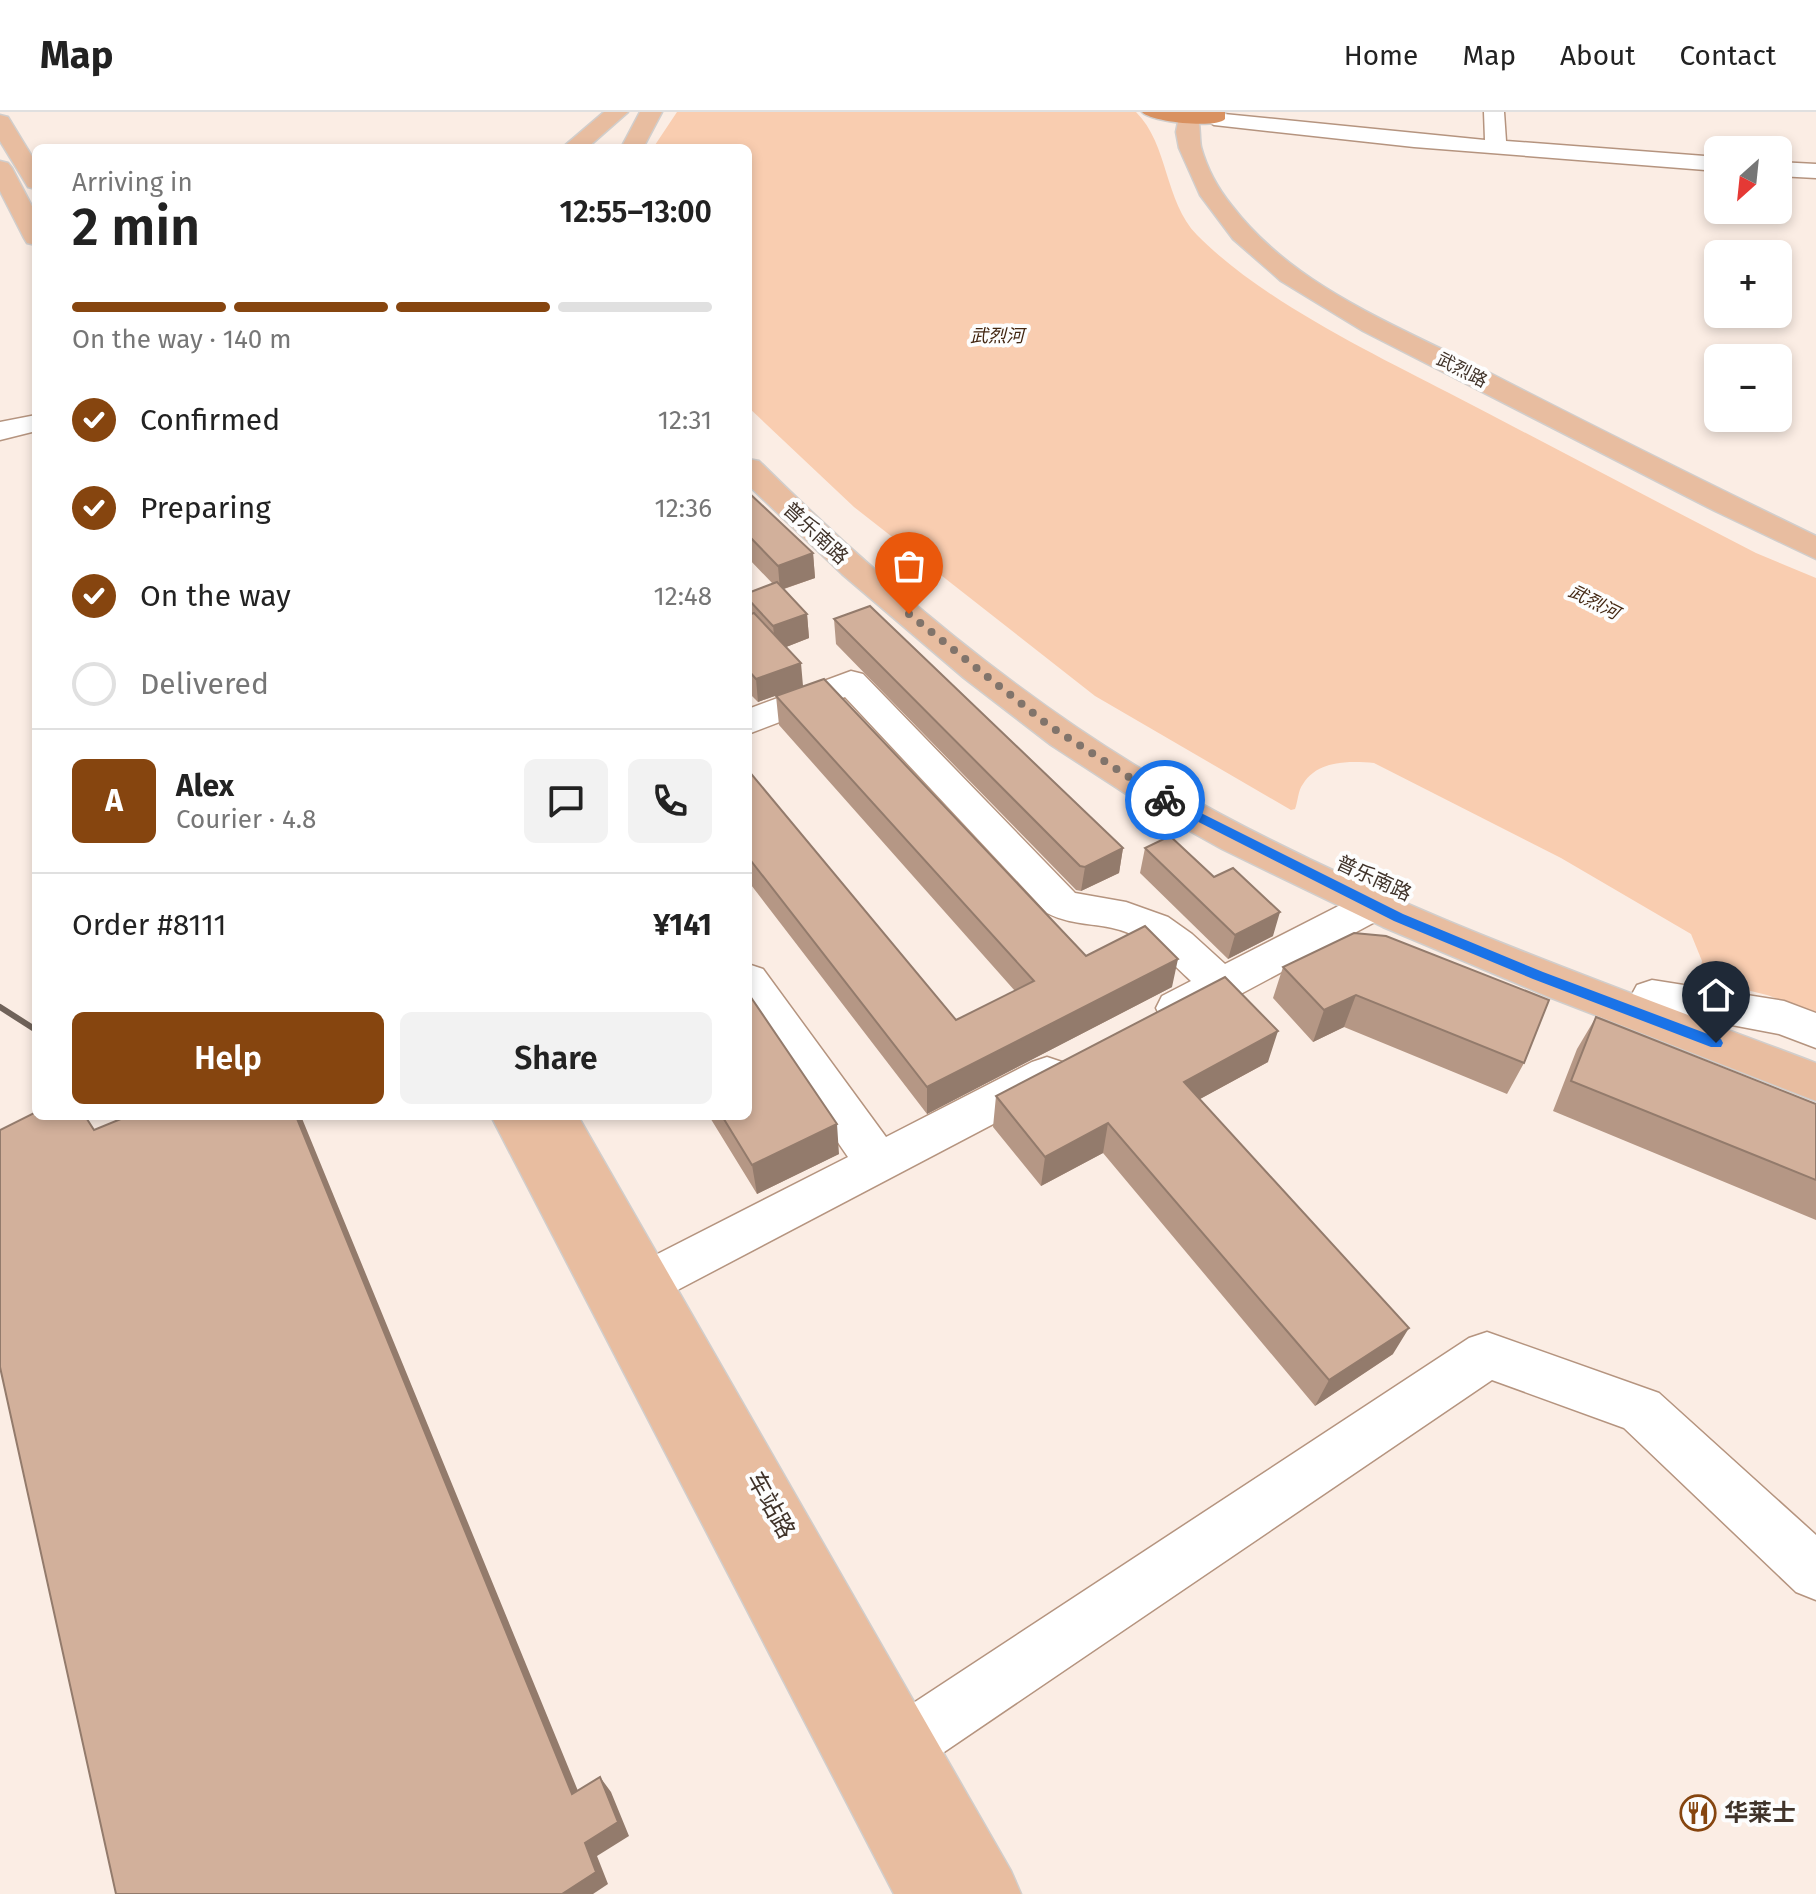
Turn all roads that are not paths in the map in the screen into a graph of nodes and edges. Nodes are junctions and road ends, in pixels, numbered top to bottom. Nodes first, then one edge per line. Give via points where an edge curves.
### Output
1 (620, 112) edge
2 (651, 112) edge
3 (1153, 112) edge
4 (1494, 112) edge
5 (1201, 115) edge
6 (0, 122) edge
7 (578, 144) edge
8 (610, 144) edge
9 (634, 144) edge
10 (1496, 148) junction
11 (1704, 163) edge
12 (0, 168) edge
13 (1792, 170) edge
14 (1816, 171) edge
15 (32, 175) edge
16 (32, 230) edge
17 (32, 424) edge
18 (0, 431) edge
19 (752, 447) edge
20 (752, 472) edge
21 (1816, 530) edge
22 (1816, 549) edge
23 (752, 720) edge
24 (1374, 905) junction
25 (1221, 985) junction
26 (752, 986) edge
27 (1659, 1009) junction
28 (1800, 1025) edge
29 (1139, 1027) edge
30 (1084, 1056) edge
31 (1816, 1059) edge
32 (1816, 1082) edge
33 (1816, 1099) edge
34 (516, 1120) edge
35 (556, 1120) edge
36 (878, 1163) junction
37 (647, 1284) junction
38 (1816, 1572) edge
39 (904, 1744) junction
40 (930, 1894) edge
41 (988, 1894) edge

1 - 7 main road
1 - 8 main road
2 - 9 main road
3 - 5 highway
4 - 10 street
5 - 10 street
5 - 21 main road, 武烈路 via 1230,183 1260,225 1328,280 1388,316
5 - 22 main road, 武烈路 via 1187,128 1205,182 1242,233 1312,289
6 - 15 main road
10 - 11 street
12 - 16 main road
13 - 14 street
17 - 18 street
19 - 27 main road, 普乐南路 via 913,589 1068,711 1142,758 1373,878
20 - 24 main road, 普乐南路 via 844,560 1048,725 1156,795
23 - 25 street via 851,682 1061,903 1086,914 1126,917 1148,925 1169,937
24 - 25 street
24 - 27 main road, 普乐南路 via 1538,976
25 - 29 street
26 - 36 street
27 - 28 street
27 - 31 main road, 普乐南路
27 - 32 main road, 普乐南路
27 - 33 street
30 - 36 street
34 - 40 main road, 车站路
35 - 37 main road, 车站路
36 - 37 street
37 - 39 main road, 车站路
38 - 39 street via 1641,1410 1487,1355
39 - 41 main road, 车站路

